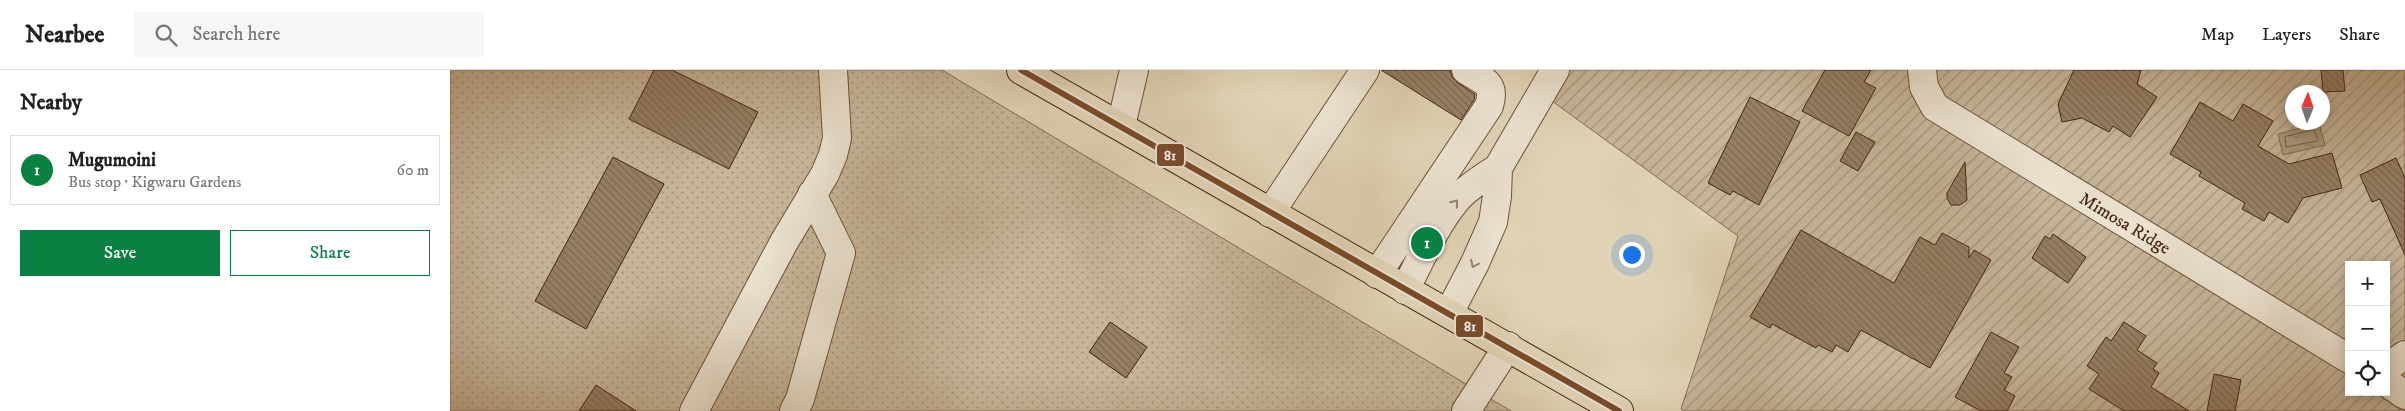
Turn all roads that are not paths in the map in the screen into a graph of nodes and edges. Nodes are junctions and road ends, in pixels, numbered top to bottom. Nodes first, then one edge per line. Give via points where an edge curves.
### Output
1 (833, 70) edge
2 (1021, 70) edge
3 (1134, 70) edge
4 (1365, 70) edge
5 (1466, 70) edge
6 (1555, 70) edge
7 (1922, 70) edge
8 (1121, 126) junction
9 (1498, 168) junction
10 (812, 194) junction
11 (1270, 213) junction
12 (1377, 274) junction
13 (1405, 290) junction
14 (1449, 313) junction
15 (1508, 346) junction
16 (2405, 355) edge
17 (2345, 358) edge
18 (2390, 365) edge
19 (2390, 385) edge
20 (2405, 395) edge
21 (694, 411) edge
22 (794, 411) edge
23 (1466, 411) edge
24 (1619, 411) edge

1 - 10 street via 837,138 826,174
2 - 8 main road
3 - 8 street
4 - 11 street
5 - 12 street via 1489,84 1492,95 1489,106
6 - 9 street
7 - 17 street, Mimosa Ridge via 1924,87 1935,107
8 - 11 main road
13 -> 9 street via 1427,246 1458,199 1473,184
9 -> 14 street via 1493,222
10 - 21 street
10 - 22 street via 841,253 800,400
11 - 12 main road
12 - 13 main road
13 - 14 main road
14 - 15 main road
15 - 23 street
15 - 24 main road
16 - 18 street
19 - 20 street

